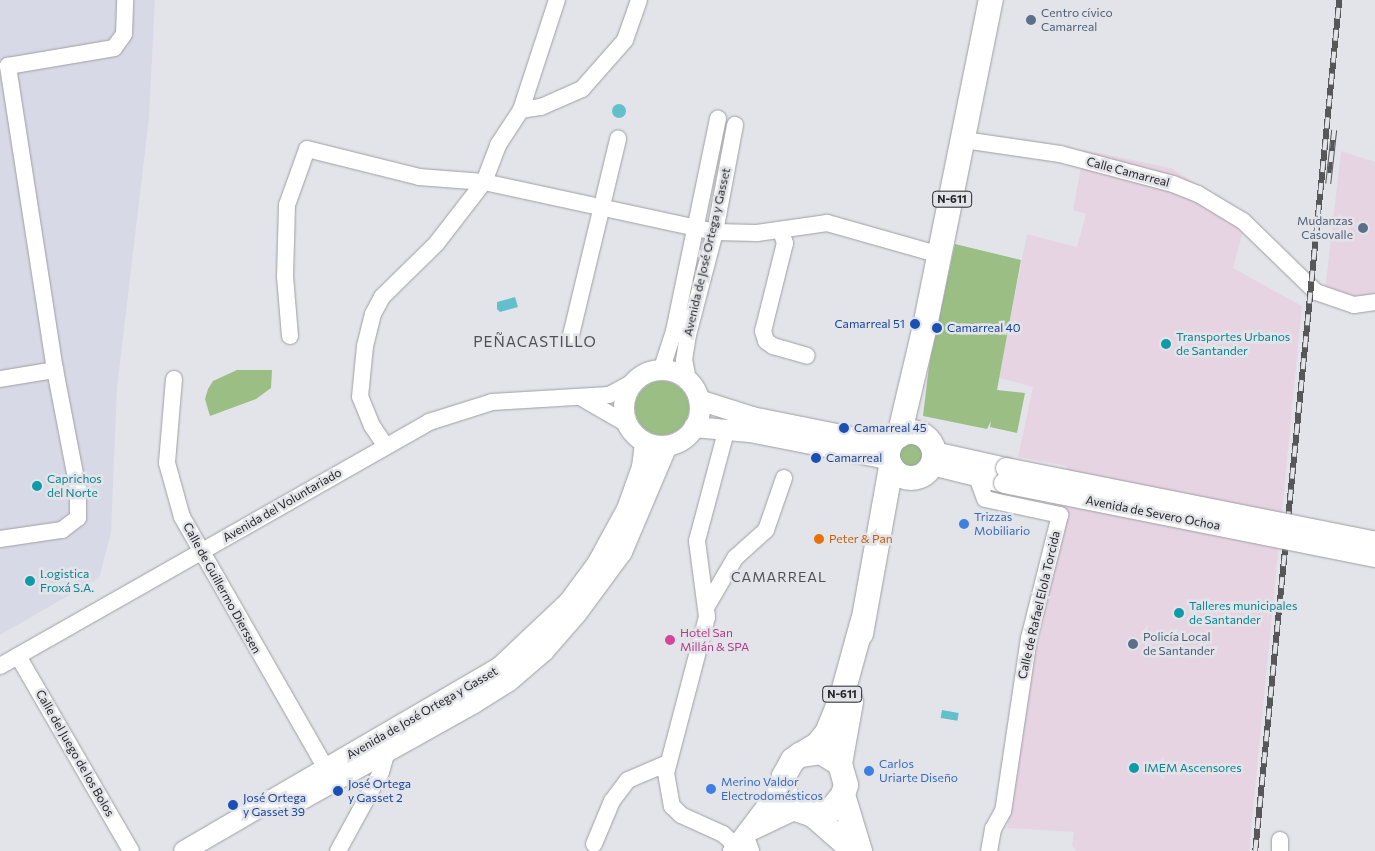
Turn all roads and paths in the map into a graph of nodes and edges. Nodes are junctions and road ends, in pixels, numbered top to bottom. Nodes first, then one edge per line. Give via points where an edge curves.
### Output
1 (124, 0) edge
2 (557, 0) edge
3 (638, 0) edge
4 (992, 0) edge
5 (4, 67) edge
6 (521, 110) junction
7 (718, 119) dead end
8 (735, 125) dead end
9 (618, 138) dead end
10 (964, 140) junction
11 (484, 182) junction
12 (602, 207) junction
13 (697, 228) junction
14 (782, 230) junction
15 (715, 232) junction
16 (940, 254) junction
17 (1375, 302) edge
18 (571, 335) dead end
19 (290, 336) dead end
20 (807, 356) dead end
21 (662, 368) junction
22 (55, 370) junction
23 (0, 379) edge
24 (174, 379) dead end
25 (688, 380) junction
26 (635, 381) junction
27 (582, 398) junction
28 (699, 400) junction
29 (627, 424) junction
30 (694, 428) junction
31 (727, 428) junction
32 (645, 442) junction
33 (386, 445) junction
34 (667, 446) junction
35 (908, 455) junction
36 (1005, 475) junction
37 (977, 477) junction
38 (784, 478) dead end
39 (0, 539) edge
40 (1375, 542) edge
41 (200, 551) junction
42 (1375, 557) edge
43 (707, 606) junction
44 (863, 620) junction
45 (18, 656) junction
46 (0, 666) edge
47 (386, 754) junction
48 (800, 755) junction
49 (668, 763) junction
50 (840, 764) junction
51 (330, 775) junction
52 (783, 785) junction
53 (843, 795) junction
54 (805, 812) junction
55 (744, 843) edge
56 (594, 844) dead end
57 (131, 851) edge
58 (184, 851) edge
59 (210, 851) edge
60 (338, 851) edge
61 (854, 851) edge
62 (860, 851) edge
63 (989, 851) edge

1 - 5 street via 124,34 114,48
2 - 6 street
3 - 6 street via 625,40 582,89 541,107
4 - 10 highway, N-611
5 - 22 street
6 - 11 street via 498,145
7 - 13 street, Avenida de José Ortega y Gasset
8 - 15 street, Avenida de José Ortega y Gasset
9 - 12 street
10 - 16 highway, N-611
10 - 17 street, Calle Camarreal via 1060,154 1147,175 1198,194 1243,221 1316,292 1354,305
11 - 12 street
11 - 19 street via 419,177 307,149 287,206 285,277
11 - 33 street via 436,244 382,298 373,314 365,346 360,396 372,426
12 - 13 street
12 - 18 street
13 - 15 street
13 - 21 street, Avenida de José Ortega y Gasset via 674,331
14 - 15 street
14 - 16 street via 827,223
14 - 20 street via 785,243 764,331 766,340 773,346
15 - 25 street, Avenida de José Ortega y Gasset via 688,335 684,360
16 - 35 highway, N-611 via 909,397
21 - 25 main road
21 - 26 main road
22 - 23 street
22 - 39 street via 78,489 78,518 62,530
24 - 41 street, Calle de Guillermo Dierssen via 167,463 180,509
25 - 28 main road
26 - 27 street, Avenida del Voluntariado via 610,395
26 - 29 main road via 624,402
27 - 29 street, Avenida del Voluntariado via 608,410
27 - 33 street, Avenida del Voluntariado via 551,396 492,402 450,413
28 - 30 main road
28 - 35 main road, Avenida de Severo Ochoa via 752,417
29 - 32 main road
30 - 31 main road, Avenida de Severo Ochoa
30 - 34 main road via 682,440
31 - 35 main road, Avenida de Severo Ochoa
31 - 43 street via 697,540
32 - 34 main road
32 - 51 main road, Avenida de José Ortega y Gasset via 642,466 619,526 597,564 564,608 500,667
33 - 41 street, Avenida del Voluntariado
34 - 47 main road, Avenida de José Ortega y Gasset via 622,552 544,651 508,682
35 - 36 main road, Avenida de Severo Ochoa
35 - 37 main road, Avenida de Severo Ochoa
35 - 44 highway, N-611 via 885,511
36 - 37 main road, Avenida de Severo Ochoa
36 - 40 main road, Avenida de Severo Ochoa, bridge
36 - 42 main road, Avenida de Severo Ochoa, bridge
37 - 63 street, Calle de Rafael Elola Torcida via 986,499 1060,515 1029,638 1003,811 993,829
38 - 43 street via 766,530 735,558
41 - 45 street, Avenida del Voluntariado
41 - 51 street, Calle de Guillermo Dierssen
43 - 49 street via 707,617
44 - 48 highway, N-611 via 833,721 818,744
44 - 50 highway, N-611
45 - 46 street, Avenida del Voluntariado
45 - 57 street, Calle del Juego de los Bolos
47 - 51 main road, Avenida de José Ortega y Gasset
47 - 60 street via 381,772
48 - 50 highway via 821,752
48 - 52 highway, N-611 via 787,767
49 - 55 street via 666,773 672,806 681,815
49 - 56 street via 628,780 612,801
50 - 53 highway, N-611 via 844,774
51 - 58 main road, Avenida de José Ortega y Gasset
51 - 59 main road, Avenida de José Ortega y Gasset
52 - 54 highway via 789,803
52 - 55 main road via 765,807
53 - 54 highway via 831,810
53 - 62 highway, N-611
54 - 55 main road
54 - 61 highway

